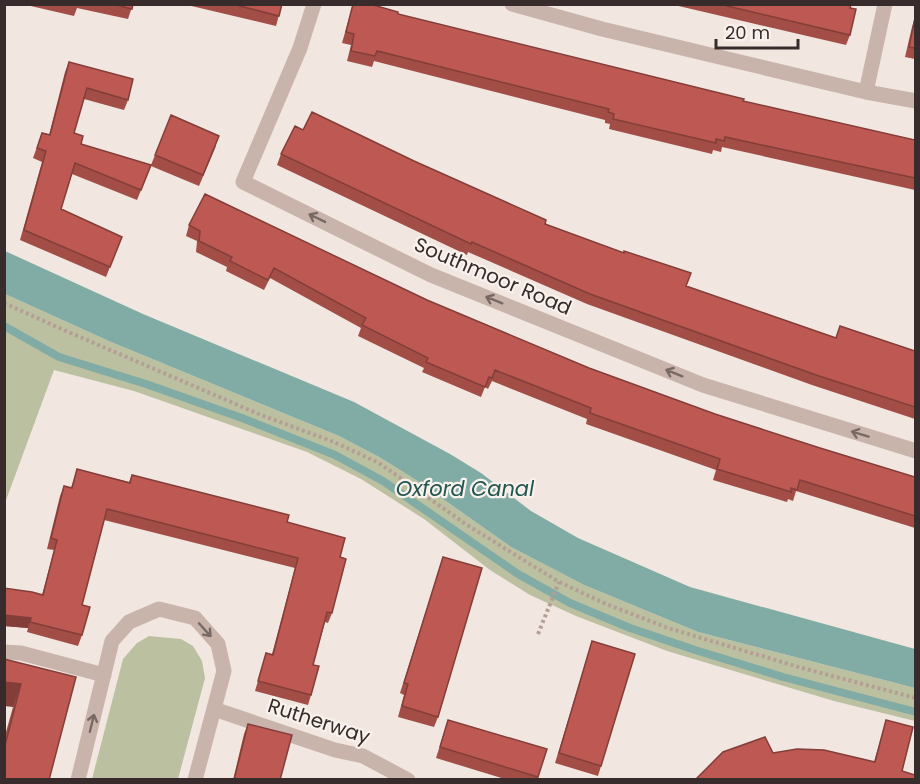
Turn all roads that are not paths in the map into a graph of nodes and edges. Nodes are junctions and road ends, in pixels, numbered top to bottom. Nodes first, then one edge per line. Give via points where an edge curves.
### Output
1 (314, 4) edge
2 (512, 4) edge
3 (885, 4) edge
4 (866, 92) junction
5 (915, 101) edge
6 (915, 452) edge
7 (4, 652) edge
8 (104, 675) junction
9 (214, 708) junction
10 (78, 780) edge
11 (195, 780) edge
12 (408, 780) edge

6 -> 1 street, Southmoor Road via 703,385 431,275 243,182 300,48
2 - 4 street
3 - 4 street
4 - 5 street
7 - 8 street
8 -> 9 street via 112,641 129,622 159,609 195,618 218,644 224,671
10 -> 8 street
9 - 11 street
9 - 12 street, Rutherway via 363,756

